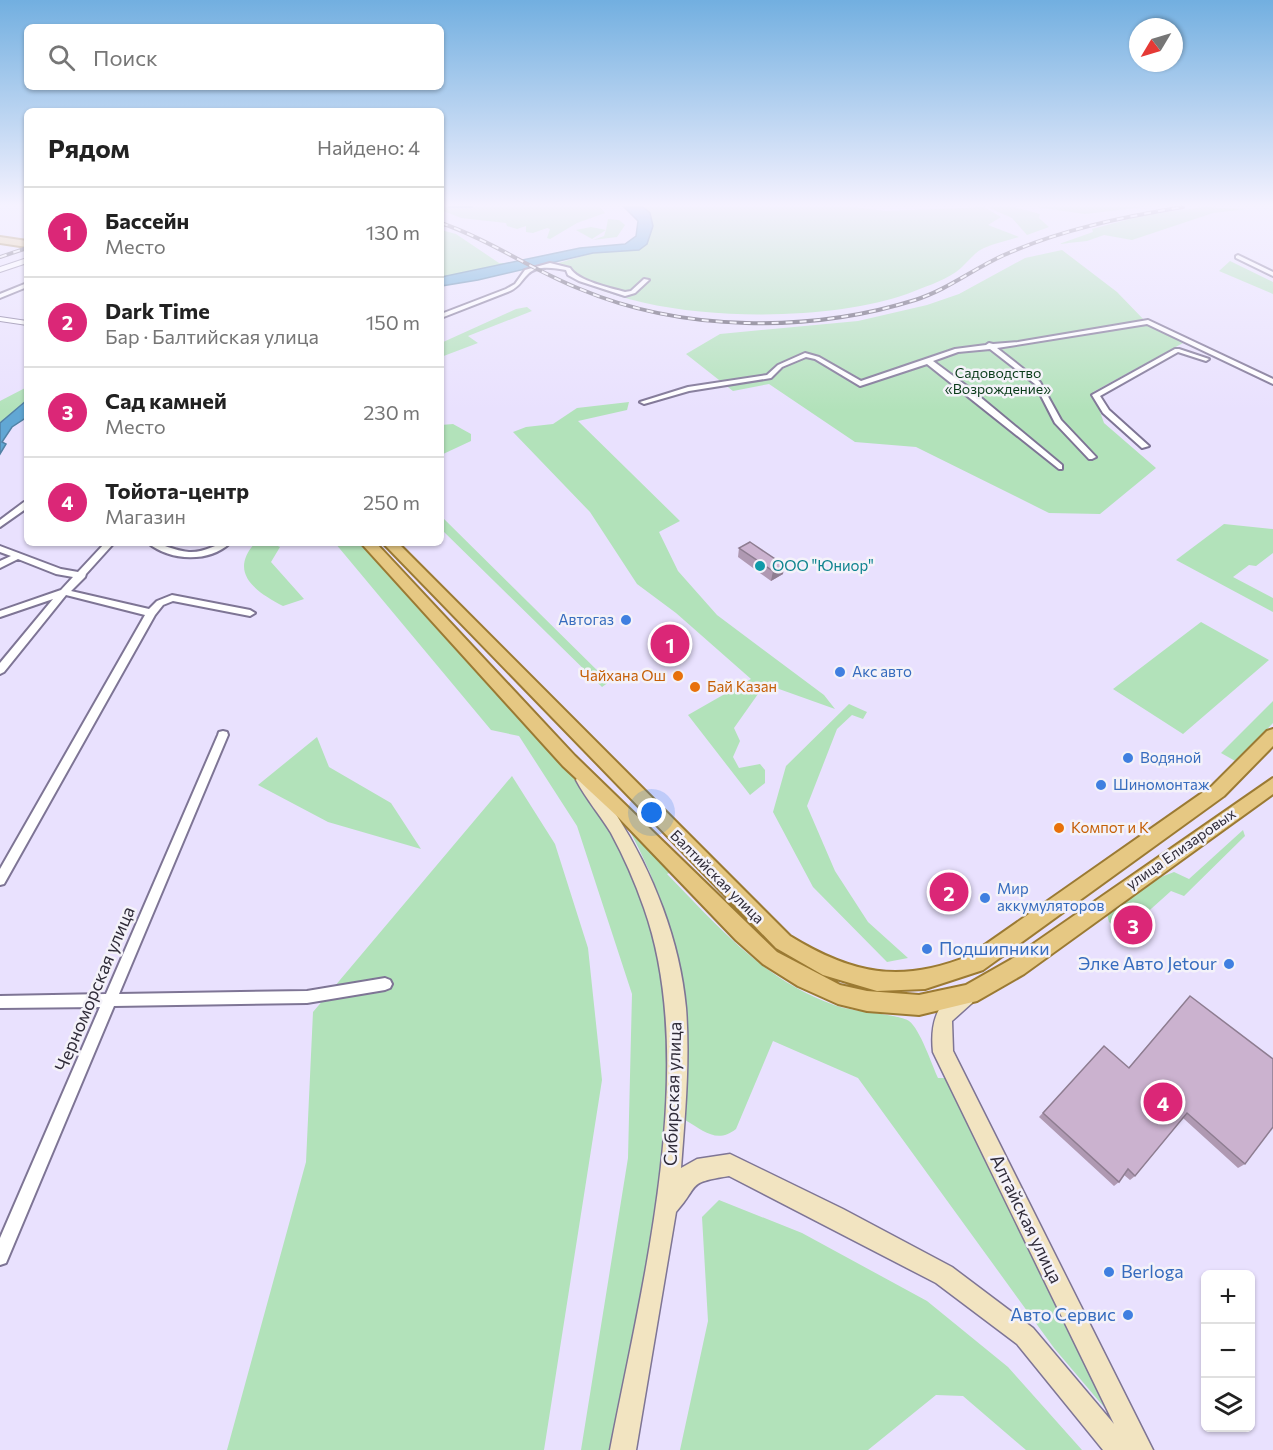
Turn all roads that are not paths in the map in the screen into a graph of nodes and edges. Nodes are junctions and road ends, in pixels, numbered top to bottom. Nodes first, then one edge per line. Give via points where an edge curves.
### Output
1 (524, 275) edge
2 (573, 275) edge
3 (646, 280) dead end
4 (24, 286) edge
5 (0, 296) edge
6 (444, 315) edge
7 (0, 319) edge
8 (24, 321) edge
9 (989, 345) junction
10 (928, 361) junction
11 (1273, 382) edge
12 (1273, 387) edge
13 (644, 402) dead end
14 (1145, 446) dead end
15 (1092, 457) dead end
16 (1059, 467) dead end
17 (24, 506) edge
18 (0, 523) edge
19 (107, 546) edge
20 (159, 546) edge
21 (221, 546) edge
22 (371, 546) edge
23 (393, 546) edge
24 (0, 549) edge
25 (16, 557) junction
26 (0, 565) edge
27 (82, 575) junction
28 (64, 592) junction
29 (250, 613) dead end
30 (151, 614) junction
31 (0, 615) edge
32 (0, 670) edge
33 (223, 735) dead end
34 (1273, 735) edge
35 (569, 761) junction
36 (1273, 785) edge
37 (0, 880) edge
38 (998, 950) joint
39 (385, 984) dead end
40 (970, 994) junction
41 (109, 1001) junction
42 (0, 1002) edge
43 (665, 1212) junction
44 (0, 1257) edge
45 (623, 1450) edge
46 (1119, 1450) edge
47 (1140, 1450) edge

1 - 6 street via 517,285 496,296
2 - 3 street via 625,294
4 - 5 street
7 - 8 street
9 - 10 street via 957,350
9 - 11 street via 1018,344 1148,322
9 - 15 street via 1038,383 1058,421
10 - 13 street via 860,384 805,355 780,366 769,377 688,389
10 - 16 street
12 - 14 street via 1177,350 1096,395 1106,411
17 - 18 street
19 - 27 street
20 - 21 street via 179,555 194,555
22 - 35 main road, Балтийская улица
23 - 38 main road, Балтийская улица via 761,922 811,961 870,981 912,984 950,975
24 - 25 street
25 - 26 street
25 - 27 street via 59,572
27 - 28 street
28 - 30 street
28 - 31 street
28 - 32 street
29 - 30 street via 172,598 160,603
30 - 37 street
33 - 41 street, Черноморская улица
34 - 38 main road, улица Елизаровых via 1218,791
35 - 40 main road, Балтийская улица via 742,934 770,958 805,979 838,994 892,1004 919,1005
35 - 43 main road, Сибирская улица via 613,820 632,854 646,884 666,949 675,997 678,1050 675,1127
36 - 40 main road, улица Елизаровых via 1017,967
39 - 41 street via 307,997
40 - 47 main road, Алтайская улица via 951,1006 943,1018 940,1032 944,1052
41 - 42 street
41 - 44 street, Черноморская улица
43 - 45 main road, Сибирская улица
43 - 46 main road via 688,1176 697,1170 730,1165 835,1216 944,1275 1025,1336

